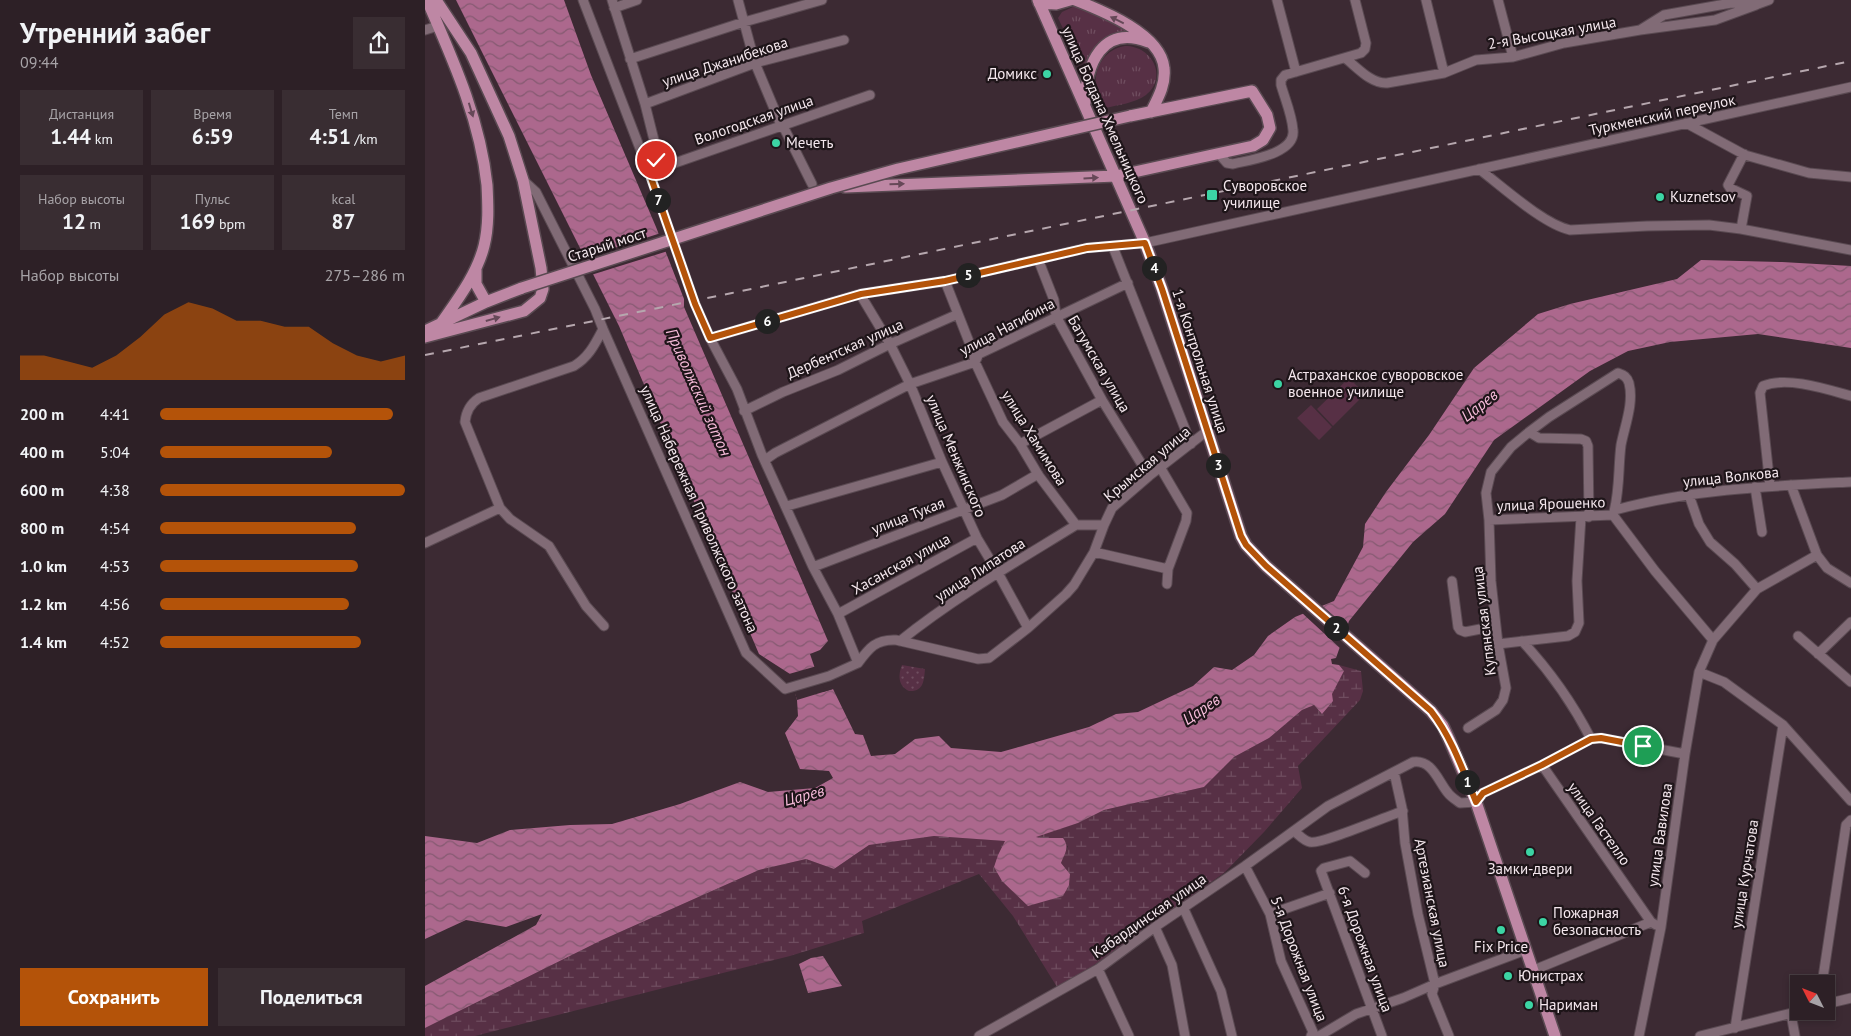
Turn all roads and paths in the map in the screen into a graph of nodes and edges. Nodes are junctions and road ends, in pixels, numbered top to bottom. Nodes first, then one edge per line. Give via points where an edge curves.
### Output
1 (427, 0) edge
2 (436, 0) edge
3 (583, 0) edge
4 (637, 0) edge
5 (738, 0) edge
6 (822, 0) edge
7 (1070, 0) edge
8 (1075, 0) edge
9 (1277, 0) edge
10 (1355, 0) edge
11 (1426, 0) edge
12 (1498, 0) edge
13 (1769, 0) edge
14 (1039, 1) edge
15 (1731, 1) edge
16 (613, 4) edge
17 (1758, 4) junction
18 (744, 22) junction
19 (438, 26) junction
20 (425, 30) edge
21 (1640, 30) junction
22 (844, 40) dead end
23 (1155, 46) junction
24 (1513, 57) junction
25 (1345, 58) junction
26 (630, 59) junction
27 (755, 63) junction
28 (1092, 64) junction
29 (1070, 72) junction
30 (1296, 72) junction
31 (1444, 73) junction
32 (1851, 87) edge
33 (870, 95) dead end
34 (645, 104) junction
35 (1085, 107) junction
36 (1151, 112) junction
37 (1686, 123) junction
38 (781, 125) junction
39 (1219, 154) junction
40 (1743, 154) junction
41 (1479, 169) junction
42 (649, 172) junction
43 (1116, 176) junction
44 (1851, 177) edge
45 (523, 180) junction
46 (813, 184) dead end
47 (831, 188) junction
48 (1741, 229) junction
49 (1145, 243) junction
50 (1113, 246) junction
51 (1851, 250) edge
52 (1038, 260) junction
53 (477, 266) junction
54 (945, 281) junction
55 (1128, 283) junction
56 (861, 294) junction
57 (487, 302) junction
58 (959, 314) junction
59 (1056, 316) junction
60 (444, 327) junction
61 (603, 329) junction
62 (425, 331) edge
63 (425, 338) edge
64 (710, 338) junction
65 (890, 344) junction
66 (975, 362) junction
67 (910, 384) junction
68 (1851, 396) edge
69 (1102, 400) junction
70 (744, 411) junction
71 (1207, 431) junction
72 (1529, 432) junction
73 (1020, 444) junction
74 (1191, 444) junction
75 (765, 460) junction
76 (942, 462) junction
77 (1160, 467) junction
78 (1038, 474) junction
79 (1149, 476) junction
80 (1851, 482) edge
81 (1791, 485) junction
82 (1755, 486) junction
83 (1770, 486) junction
84 (1689, 495) junction
85 (787, 506) junction
86 (500, 508) junction
87 (963, 510) junction
88 (1614, 512) junction
89 (1585, 517) junction
90 (1489, 520) junction
91 (1076, 525) junction
92 (1103, 525) junction
93 (1761, 532) dead end
94 (977, 538) junction
95 (425, 543) edge
96 (1094, 552) junction
97 (1817, 555) junction
98 (813, 567) junction
99 (1168, 569) junction
100 (998, 573) junction
101 (1452, 581) dead end
102 (1851, 583) edge
103 (1167, 584) dead end
104 (1757, 589) junction
105 (838, 614) junction
106 (1851, 622) edge
107 (604, 626) dead end
108 (1496, 626) junction
109 (1028, 628) junction
110 (1798, 636) dead end
111 (1713, 640) junction
112 (900, 641) junction
113 (1522, 641) junction
114 (1498, 644) junction
115 (1818, 654) junction
116 (858, 663) junction
117 (1699, 672) junction
118 (1851, 682) edge
119 (1783, 725) junction
120 (1468, 728) dead end
121 (1591, 739) junction
122 (1685, 754) junction
123 (1542, 765) junction
124 (1394, 772) junction
125 (1851, 801) edge
126 (1476, 802) junction
127 (1403, 811) junction
128 (1851, 820) edge
129 (1294, 831) junction
130 (1245, 866) junction
131 (1365, 873) dead end
132 (1330, 893) junction
133 (1183, 907) junction
134 (1270, 914) junction
135 (1651, 922) junction
136 (1155, 927) junction
137 (1661, 927) junction
138 (1526, 950) junction
139 (1098, 969) junction
140 (1533, 970) junction
141 (1822, 975) edge
142 (1435, 984) junction
143 (1851, 998) edge
144 (1835, 1002) edge
145 (1373, 1008) junction
146 (1790, 1014) edge
147 (1792, 1020) edge
148 (1735, 1028) junction
149 (979, 1036) edge
150 (1129, 1036) edge
151 (1185, 1036) edge
152 (1232, 1036) edge
153 (1311, 1036) edge
154 (1319, 1036) edge
155 (1382, 1036) edge
156 (1449, 1036) edge
157 (1555, 1036) edge
158 (1639, 1036) edge
159 (1700, 1036) edge
160 (1795, 1036) edge

1 - 19 main road
2 - 45 main road via 471,53 509,136
3 - 42 street
4 - 16 street
5 - 18 street
6 - 18 street
7 - 14 main road via 1056,4
23 -> 8 main road via 1125,23
9 - 30 street
10 - 25 street via 1365,49
11 - 31 street
12 - 24 street
13 - 17 street, 2-я Высоцкая улица
14 - 29 main road, улица Богдана Хмельницкого
15 - 17 street, 2-я Высоцкая улица
15 - 21 street, 2-я Высоцкая улица via 1664,15
16 - 26 street
17 - 21 street via 1715,20
18 - 26 street
18 - 27 street
19 - 20 street
19 -> 53 main road via 466,93 485,164 488,226
21 - 24 street, 2-я Высоцкая улица via 1564,43
22 - 27 street, улица Джанибекова
23 - 28 main road via 1139,38 1121,37 1099,50
23 - 36 main road via 1163,60 1164,79
24 - 31 street, 2-я Высоцкая улица via 1475,60
25 - 30 street
25 - 31 street, 2-я Высоцкая улица via 1381,83
26 - 34 street
27 - 34 street, улица Джанибекова
27 - 38 street
28 - 29 main road via 1084,70
28 - 35 main road via 1085,88
29 - 35 main road, улица Богдана Хмельницкого
30 - 39 street via 1285,75 1281,82 1294,131 1286,145 1262,158 1231,164
32 - 37 street, Туркменский переулок
33 - 38 street, Вологодская улица
34 - 42 street via 656,151 656,160
35 - 43 main road, улица Богдана Хмельницкого
36 - 39 main road via 1252,91 1269,122 1267,135 1253,146
36 - 47 main road, bridge via 947,156
37 - 40 street
37 - 41 street, Туркменский переулок
38 - 42 street, Вологодская улица
38 - 46 street
39 - 43 main road
40 - 44 street via 1809,173
40 - 48 street via 1728,185 1747,196
41 - 48 street via 1543,217 1570,230 1709,225
41 - 49 street, Туркменский переулок
42 - 64 street
47 -> 43 main road, bridge
43 - 49 main road, улица Богдана Хмельницкого
60 -> 45 main road via 524,311 540,298 543,288 541,268
45 - 61 street, улица Набережная Приволжского затона via 536,192
47 - 57 main road, Старый мост, bridge via 521,288
48 - 51 street
49 - 50 street, Туркменский переулок
49 - 71 main road, 1-я Контрольная улица
50 - 52 street, Туркменский переулок via 1087,248
50 - 55 street
52 - 54 street, Туркменский переулок
52 - 59 street, Батумская улица via 1054,300
53 - 57 main road via 476,284
53 - 60 main road
54 - 56 street, Туркменский переулок
54 - 58 street, улица Хамимова
55 - 59 street, улица Нагибина
55 - 74 street
56 - 64 street, Туркменский переулок
56 - 65 street, улица Менжинского
57 - 60 main road, Старый мост
58 - 65 street, Дербентская улица
58 - 66 street, улица Хамимова
59 - 66 street, улица Нагибина via 979,354
59 - 69 street, Батумская улица
60 - 62 main road, Старый мост
60 - 63 main road
61 - 86 street via 589,353 574,366 479,398 466,412 465,422
61 - 116 street, улица Набережная Приволжского затона via 746,653 789,688
64 - 70 street via 737,389
65 - 67 street, улица Менжинского
65 - 70 street, Дербентская улица
66 - 67 street, улица Нагибина
66 - 73 street, улица Хамимова via 1003,422
67 - 75 street, улица Нагибина
67 - 76 street, улица Менжинского
68 - 83 street via 1783,381 1763,386 1760,393
69 - 73 street
69 - 79 street, Батумская улица
70 - 75 street
71 - 74 street, Крымская улица
71 - 126 main road, 1-я Контрольная улица via 1246,545 1423,702 1443,726
72 - 88 street via 1606,380 1618,373 1624,375 1629,382 1629,410 1621,446
72 - 89 street via 1539,438 1581,439 1586,442
72 - 90 street, Купянская улица via 1511,446 1491,472 1486,493
73 - 78 street, улица Хамимова
74 - 77 street, Крымская улица
75 - 85 street
76 - 85 street
76 - 87 street, улица Менжинского
77 - 79 street, Крымская улица
77 - 99 street via 1187,513
78 - 87 street, улица Тукая
78 - 91 street, улица Хамимова
79 - 92 street, Крымская улица via 1112,508
80 - 81 street, улица Волкова
81 - 83 street, улица Волкова
81 - 97 street
82 - 83 street, улица Волкова
82 - 84 street, улица Волкова
82 - 93 street
84 - 88 street, улица Волкова via 1651,500
84 - 104 street via 1699,524 1710,542
85 - 98 street
86 - 95 street
86 - 107 street via 510,519 549,546 585,606
87 - 94 street, улица Менжинского
87 - 98 street, улица Тукая
88 - 89 street, улица Ярошенко
88 - 111 street via 1655,571
89 - 90 street, улица Ярошенко
89 - 113 street via 1577,581 1579,623 1575,632 1568,636
90 - 108 street, Купянская улица
91 - 92 street
91 - 100 street, улица Липатова
92 - 96 street, Крымская улица
94 - 100 street, улица Менжинского
94 - 105 street, Хасанская улица
96 - 99 street
96 - 109 street, Крымская улица via 1074,585
97 - 102 street via 1827,568
97 - 104 street, улица Вавилова
98 - 105 street
99 - 103 street
100 - 109 street, улица Менжинского
100 - 112 street, улица Липатова
101 - 108 street via 1460,630 1465,632
104 - 111 street, улица Вавилова
105 - 116 street
106 - 115 street
108 - 114 street, Купянская улица
109 - 112 street, Крымская улица via 989,658 981,660
110 - 115 street
111 - 117 street, улица Вавилова
112 - 116 street, Крымская улица via 875,643
113 - 114 street
113 - 121 street via 1546,667
114 - 120 street, Купянская улица via 1505,695 1496,710
115 - 118 street
117 - 119 street via 1724,682
117 - 122 street, улица Вавилова
119 - 125 street
119 - 148 street, улица Курчатова
121 - 122 street via 1601,738
121 - 123 street
122 - 137 street, улица Вавилова
123 - 126 street via 1483,793
123 - 135 street, улица Гастелло
124 - 126 street, Кабардинская улица via 1413,762 1424,762 1453,798 1460,803
124 - 127 street, Артезианская улица
124 - 129 street, Кабардинская улица via 1328,806
126 - 138 main road, 1-я Контрольная улица
127 - 129 street via 1315,842 1308,842
127 - 142 street, Артезианская улица via 1418,914
128 - 141 street via 1846,825
129 - 130 street, Кабардинская улица
130 - 133 street, Кабардинская улица
130 - 134 street, 5-я Дорожная улица
131 - 132 street, 6-я Дорожная улица via 1350,861 1324,868 1321,871
132 - 134 street
132 - 145 street, 6-я Дорожная улица
133 - 136 street, Кабардинская улица
133 - 152 street via 1221,991
134 - 153 street, 5-я Дорожная улица via 1281,961 1313,1032
135 - 137 street
135 - 140 street
136 - 139 street, Кабардинская улица
136 - 151 street via 1172,965
137 - 158 street, улица Вавилова
138 - 140 main road, 1-я Контрольная улица
138 - 142 street
139 - 149 street, Кабардинская улица
139 - 150 street
140 - 157 main road, 1-я Контрольная улица
142 - 145 street
142 - 156 street, Артезианская улица via 1431,994
143 - 144 street
145 - 154 street
145 - 155 street, 6-я Дорожная улица
146 - 148 street
147 - 160 street
148 - 159 street

